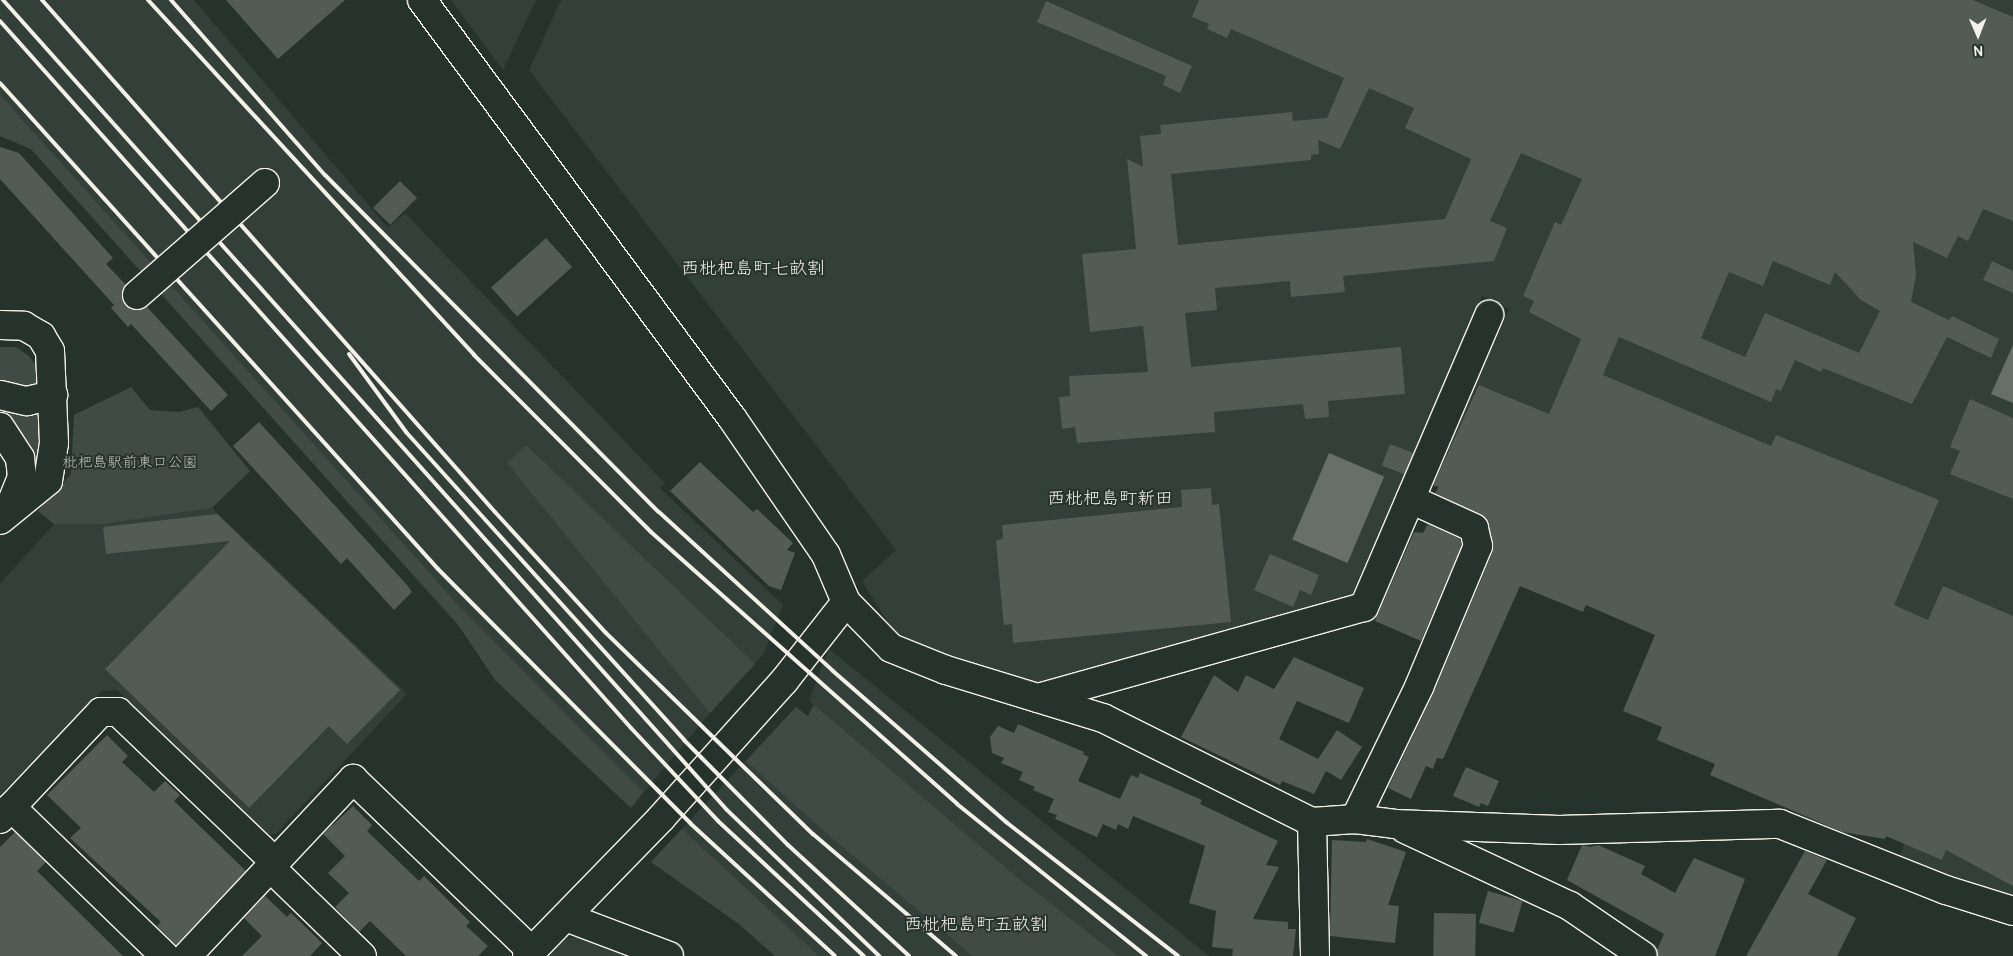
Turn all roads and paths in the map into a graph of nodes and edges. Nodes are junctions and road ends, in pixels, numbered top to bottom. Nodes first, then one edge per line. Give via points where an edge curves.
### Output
1 (422, 0) edge
2 (265, 183) dead end
3 (137, 295) dead end
4 (1489, 315) dead end
5 (0, 326) edge
6 (0, 395) edge
7 (53, 395) junction
8 (0, 427) edge
9 (1410, 498) junction
10 (4, 516) edge
11 (846, 602) junction
12 (1038, 698) junction
13 (5, 813) edge
14 (1355, 819) junction
15 (1312, 822) junction
16 (1394, 824) junction
17 (272, 865) junction
18 (2013, 911) edge
19 (566, 916) junction
20 (529, 953) edge
21 (165, 956) edge
22 (187, 956) edge
23 (362, 956) edge
24 (669, 956) edge
25 (1315, 956) edge
26 (1643, 956) edge

1 - 11 street via 732,418 826,555
2 - 3 street, bridge
4 - 9 street
5 - 7 street via 24,326 41,336 50,351
6 - 7 street via 27,400
7 - 10 street via 53,456 48,481 29,500
8 - 10 street via 20,458 22,477
9 - 12 street via 1364,607
9 - 14 street via 1474,528 1478,546 1419,687
11 - 12 street via 891,648 946,670
11 - 19 street via 784,681 662,818
12 - 15 street via 1103,718
13 - 17 street via 101,712 118,712
13 - 21 street
14 - 15 street
14 - 16 street
15 - 25 street
16 - 18 street via 1559,830 1780,824 1946,890
16 - 26 street via 1570,906
17 - 20 street via 353,779
17 - 22 street
17 - 23 street
19 - 20 street
19 - 24 street

